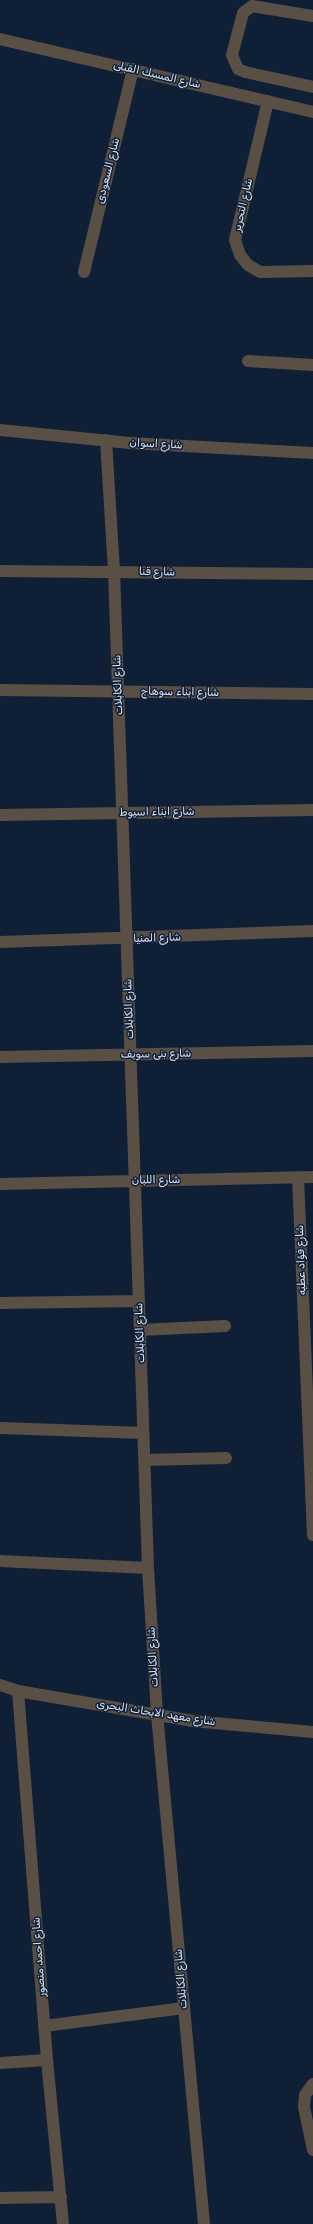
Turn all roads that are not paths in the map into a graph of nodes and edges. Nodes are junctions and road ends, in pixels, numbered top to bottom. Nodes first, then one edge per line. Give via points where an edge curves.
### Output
1 (313, 16) edge
2 (0, 39) edge
3 (133, 69) junction
4 (313, 87) edge
5 (268, 101) junction
6 (313, 112) edge
7 (313, 271) edge
8 (84, 272) dead end
9 (248, 361) dead end
10 (313, 365) edge
11 (0, 430) edge
12 (106, 440) junction
13 (313, 453) edge
14 (0, 571) edge
15 (114, 571) junction
16 (313, 574) edge
17 (0, 690) edge
18 (118, 691) junction
19 (313, 694) edge
20 (313, 810) edge
21 (122, 813) junction
22 (0, 815) edge
23 (313, 932) edge
24 (126, 939) junction
25 (0, 942) edge
26 (313, 1051) edge
27 (130, 1054) junction
28 (0, 1057) edge
29 (298, 1177) junction
30 (313, 1177) edge
31 (134, 1180) junction
32 (0, 1184) edge
33 (138, 1301) junction
34 (0, 1303) edge
35 (309, 1324) edge
36 (225, 1326) dead end
37 (140, 1330) junction
38 (0, 1428) edge
39 (143, 1433) junction
40 (226, 1458) dead end
41 (144, 1460) junction
42 (312, 1463) edge
43 (313, 1534) edge
44 (0, 1561) edge
45 (148, 1568) junction
46 (0, 1685) edge
47 (18, 1691) junction
48 (157, 1714) junction
49 (313, 1732) edge
50 (184, 2008) junction
51 (44, 2026) junction
52 (47, 2060) junction
53 (0, 2063) edge
54 (313, 2084) edge
55 (313, 2150) edge
56 (61, 2197) junction
57 (0, 2198) edge
58 (63, 2224) edge
59 (204, 2224) edge

1 - 4 street via 252,6 243,13 232,55 238,69 245,72
2 - 3 street, شارع المسبك القبلى
3 - 5 street, شارع المسبك القبلى
3 - 8 street, شارع السعودى
5 - 6 street, شارع المسبك القبلى
5 - 7 street, شارع التحرير via 235,240 240,255 248,265 260,272
9 - 10 street
11 - 12 street, شارع اسوان
12 - 13 street, شارع اسوان
12 - 15 street, شارع الكابلات
14 - 15 street, شارع قنا
15 - 16 street, شارع قنا
15 - 18 street, شارع الكابلات
17 - 18 street, شارع ابناء سوهاج
18 - 19 street, شارع ابناء سوهاج
18 - 21 street, شارع الكابلات
20 - 21 street, شارع ابناء اسيوط
21 - 22 street, شارع ابناء اسيوط
21 - 24 street, شارع الكابلات
23 - 24 street, شارع المنيا
24 - 25 street, شارع المنيا
24 - 27 street, شارع الكابلات
26 - 27 street, شارع بنى سويف
27 - 28 street, شارع بنى سويف
27 - 31 street, شارع الكابلات
29 - 30 street, شارع اللبان
29 - 31 street, شارع اللبان
29 - 35 street, شارع فؤاد عطيه
31 - 32 street, شارع اللبان
31 - 33 street, شارع الكابلات
33 - 34 street
33 - 37 street, شارع الكابلات
35 - 42 street, شارع فؤاد عطيه
36 - 37 street
37 - 39 street, شارع الكابلات
38 - 39 street
39 - 41 street, شارع الكابلات
40 - 41 street
41 - 45 street, شارع الكابلات
42 - 43 street, شارع فؤاد عطيه
44 - 45 street
45 - 48 street, شارع الكابلات
46 - 47 street, شارع معهد الابحاث البحرى
47 - 48 street, شارع معهد الابحاث البحرى
47 - 51 street, شارع احمد منصور
48 - 49 street, شارع معهد الابحاث البحرى via 192,1721
48 - 50 street, شارع الكابلات
50 - 51 street
50 - 59 street, شارع الكابلات
51 - 52 street, شارع احمد منصور
52 - 53 street
52 - 56 street, شارع احمد منصور
54 - 55 street via 305,2095 304,2107
56 - 57 street
56 - 58 street, شارع احمد منصور

